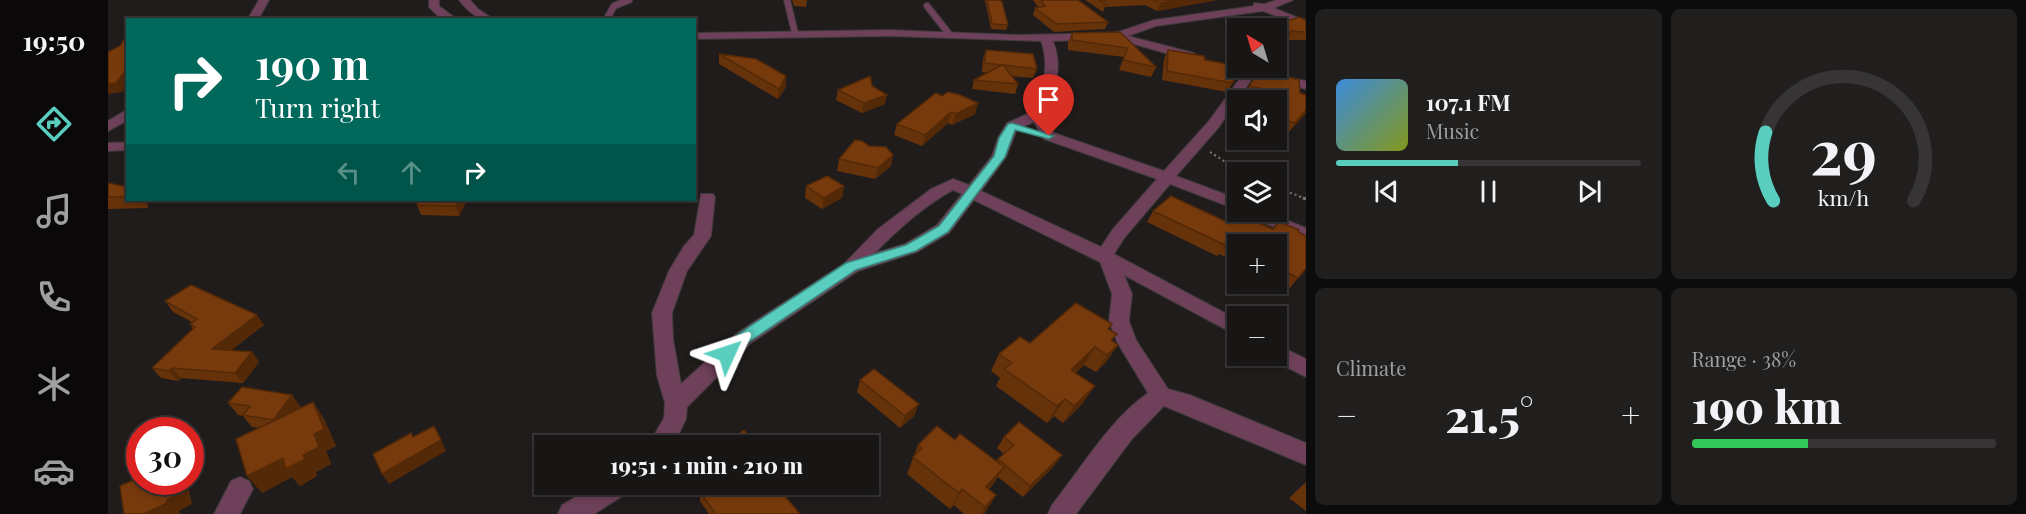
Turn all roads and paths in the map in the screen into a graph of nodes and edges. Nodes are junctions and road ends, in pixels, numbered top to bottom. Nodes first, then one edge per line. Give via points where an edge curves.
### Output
1 (264, 0) edge
2 (434, 0) edge
3 (464, 0) edge
4 (629, 0) edge
5 (787, 0) edge
6 (1249, 0) edge
7 (1288, 0) edge
8 (927, 6) dead end
9 (1262, 8) junction
10 (253, 18) edge
11 (448, 18) edge
12 (486, 18) edge
13 (607, 18) edge
14 (1107, 22) edge
15 (1306, 25) edge
16 (795, 33) junction
17 (950, 35) junction
18 (696, 36) edge
19 (1121, 36) junction
20 (1046, 38) junction
21 (1207, 61) edge
22 (1306, 85) edge
23 (126, 114) edge
24 (1037, 115) junction
25 (1012, 126) junction
26 (108, 127) edge
27 (1049, 136) junction
28 (1196, 142) junction
29 (126, 146) edge
30 (108, 147) edge
31 (1227, 163) edge
32 (1167, 177) junction
33 (1287, 191) edge
34 (970, 192) junction
35 (707, 196) dead end
36 (1306, 199) edge
37 (1227, 201) edge
38 (1277, 222) edge
39 (1306, 234) edge
40 (1106, 257) junction
41 (851, 267) junction
42 (1227, 323) edge
43 (1287, 358) edge
44 (1306, 369) edge
45 (1161, 396) junction
46 (676, 403) junction
47 (666, 435) edge
48 (1306, 454) edge
49 (240, 489) dead end
50 (602, 495) edge
51 (227, 514) edge
52 (571, 514) edge
53 (1061, 514) edge

1 - 10 street
2 - 11 street via 434,8
3 - 12 street
4 - 13 lane via 617,3
5 - 16 lane
6 - 9 street
7 - 9 street
8 - 17 lane
9 - 15 street
9 - 19 street via 1154,23
14 - 19 street
16 - 17 street
16 - 18 street
17 - 20 street
19 - 20 street
19 - 21 street
20 - 24 street via 1052,50 1048,96
22 - 28 street via 1244,71 1214,124
23 - 26 street
24 - 25 street
24 - 27 street
25 - 27 street
25 - 34 street via 999,157
27 - 32 street
28 - 31 path
28 - 32 street
29 - 30 street
32 - 37 street
32 - 40 street via 1119,233
33 - 36 path
34 - 40 street
34 - 41 street via 943,229 911,248
34 - 41 street via 953,184 937,192 884,233
35 - 46 street via 702,236 678,271 662,313 667,367
38 - 39 street
40 - 42 street
40 - 45 street via 1122,294 1119,321 1127,342
41 - 46 street via 744,338
43 - 44 street
45 - 48 street
45 - 53 street via 1152,400 1125,431
46 - 47 street via 675,419
49 - 51 street
50 - 52 street

